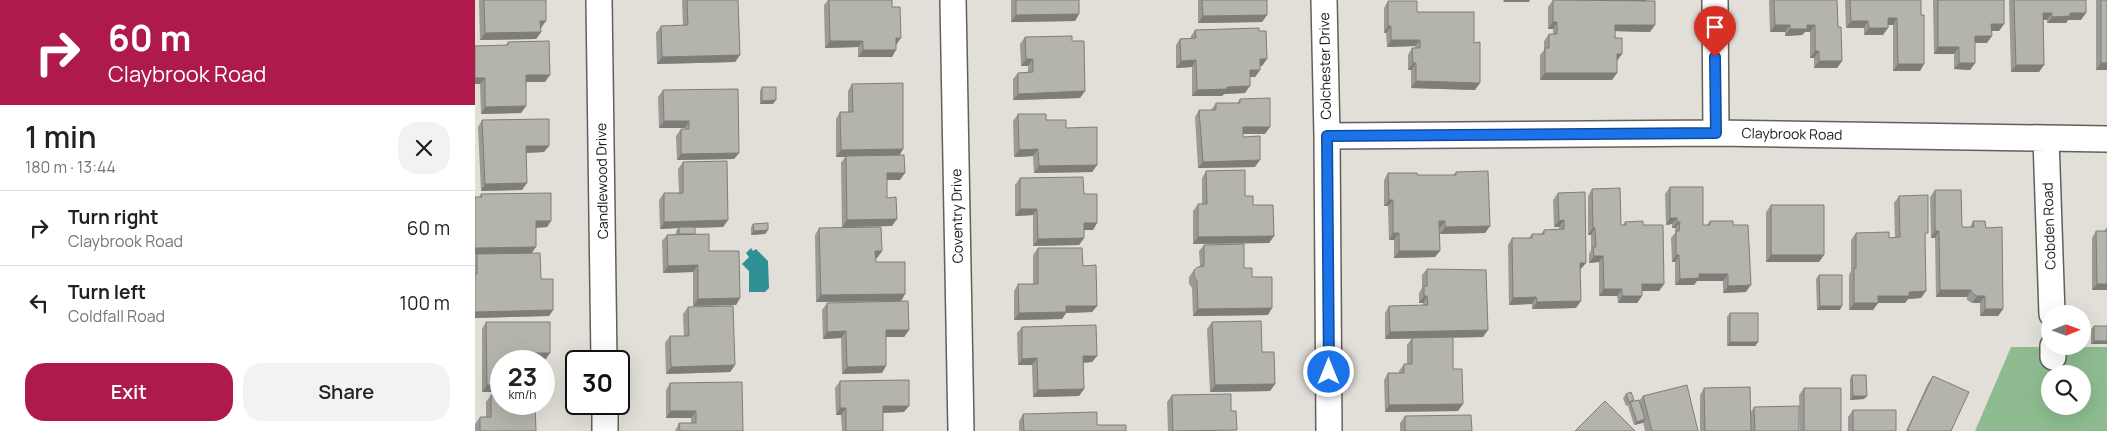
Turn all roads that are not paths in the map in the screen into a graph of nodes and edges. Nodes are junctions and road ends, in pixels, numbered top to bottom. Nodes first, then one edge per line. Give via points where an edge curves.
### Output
1 (599, 0) edge
2 (953, 0) edge
3 (1324, 0) edge
4 (1715, 0) edge
5 (1716, 133) junction
6 (1327, 136) junction
7 (2046, 139) junction
8 (2107, 139) edge
9 (2052, 305) edge
10 (604, 350) edge
11 (605, 415) edge
12 (605, 431) edge
13 (961, 431) edge
14 (1329, 431) edge

1 - 10 street, Candlewood Drive
2 - 13 street, Coventry Drive
3 - 6 street, Colchester Drive
4 - 5 street
5 - 6 street, Claybrook Road
5 - 7 street, Claybrook Road
6 - 14 street, Colchester Drive
7 - 8 street, Claybrook Road
7 - 9 street, Cobden Road
11 - 12 street

